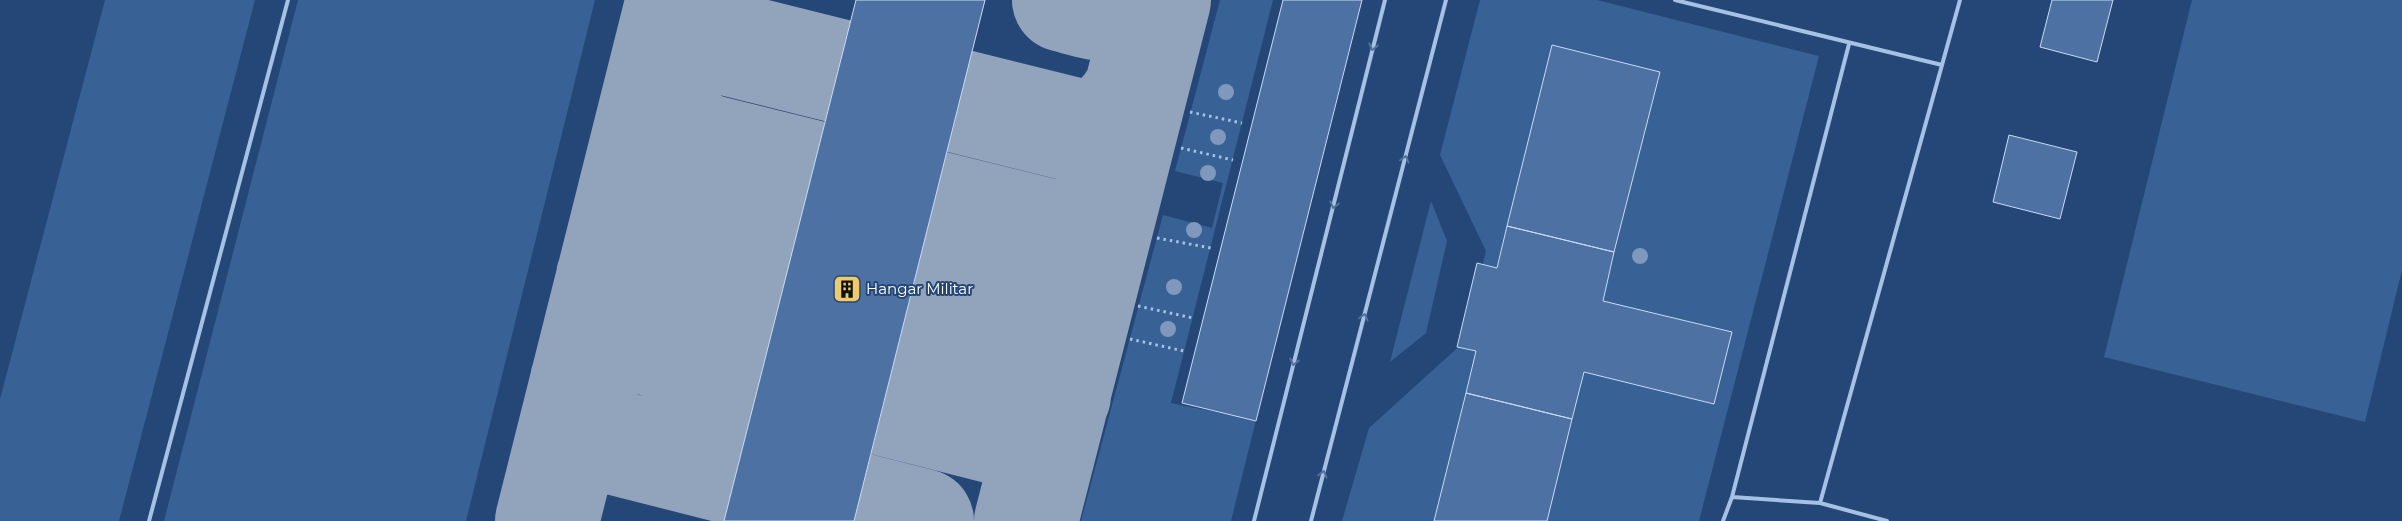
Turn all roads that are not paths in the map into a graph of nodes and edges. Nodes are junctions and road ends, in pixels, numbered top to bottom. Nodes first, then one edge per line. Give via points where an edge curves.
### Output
1 (288, 0) edge
2 (1385, 0) edge
3 (1446, 0) edge
4 (1675, 0) edge
5 (1960, 0) edge
6 (1849, 44) junction
7 (1942, 65) junction
8 (1732, 497) junction
9 (1820, 502) junction
10 (149, 521) edge
11 (1254, 521) edge
12 (1311, 521) edge
13 (1723, 521) edge
14 (1887, 521) edge

1 - 10 lane
2 -> 11 lane
12 -> 3 lane
4 - 6 lane
5 - 7 lane
6 - 7 lane
6 - 8 lane
7 - 9 lane
8 - 9 lane
8 - 13 lane
9 - 14 lane

